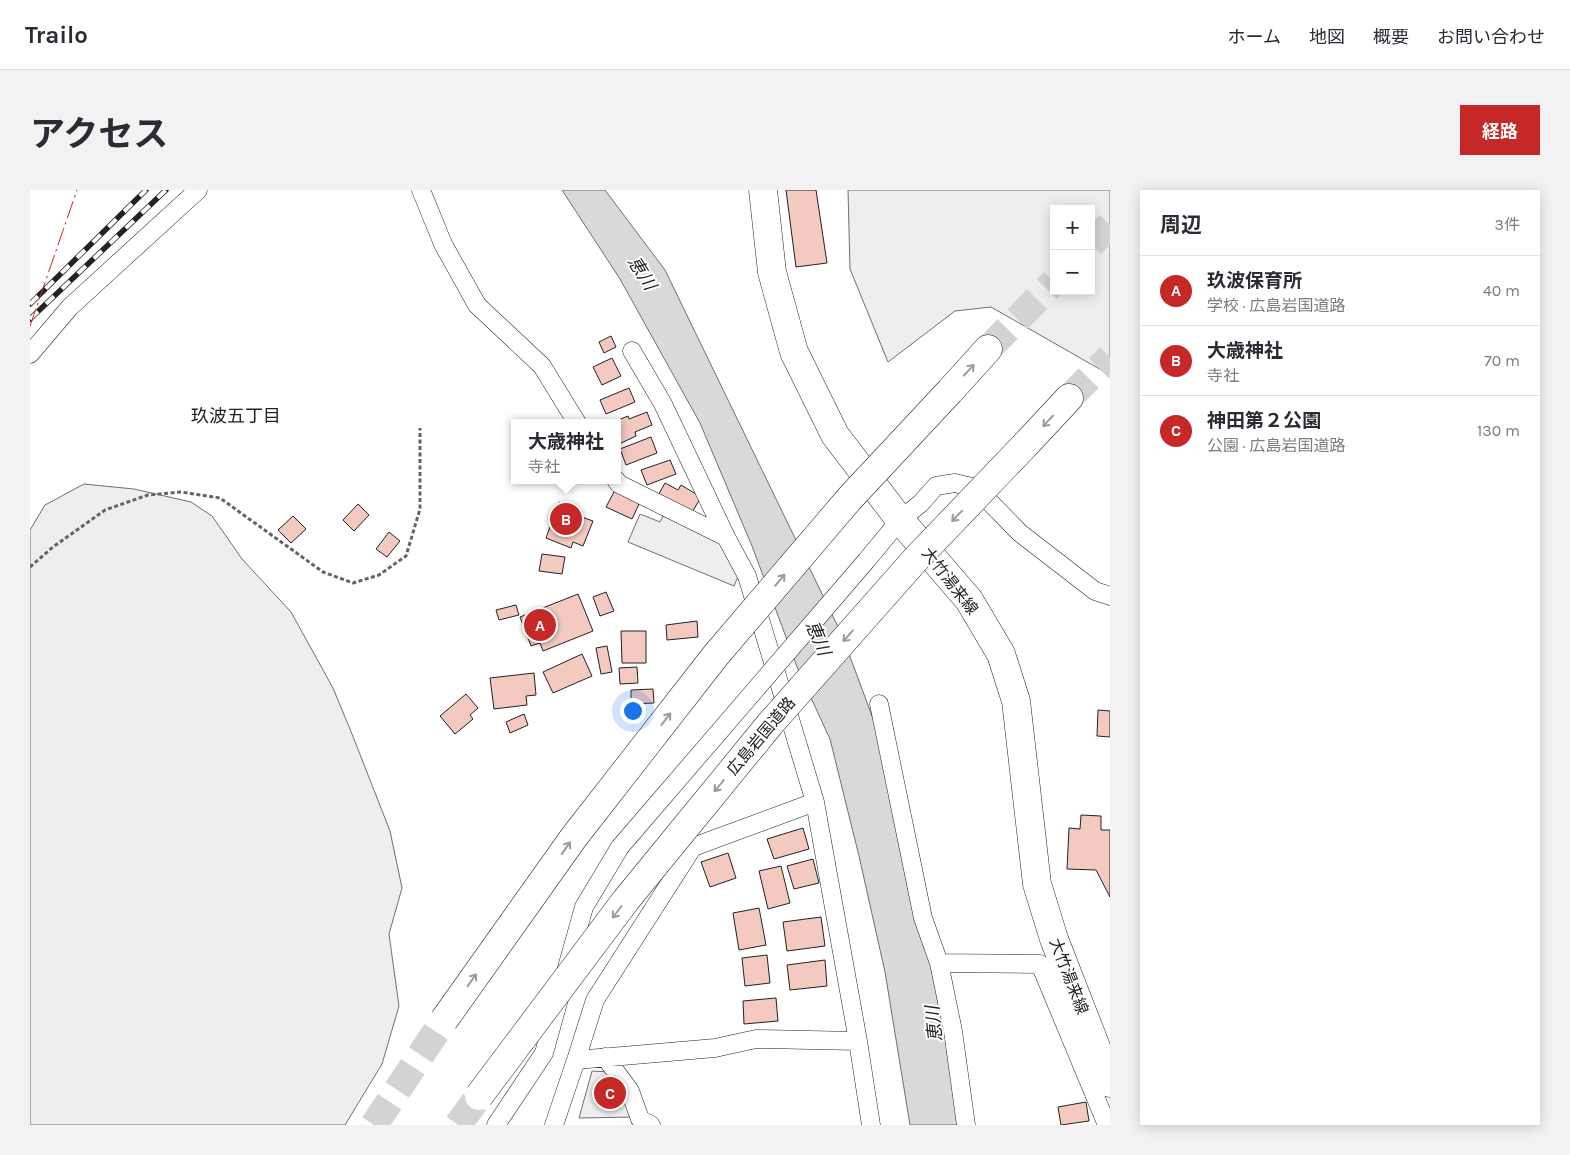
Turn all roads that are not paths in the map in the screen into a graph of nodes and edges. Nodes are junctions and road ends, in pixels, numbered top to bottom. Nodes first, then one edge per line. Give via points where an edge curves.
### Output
1 (198, 190) edge
2 (421, 190) edge
3 (763, 190) edge
4 (988, 349) tunnel mouth
5 (632, 351) dead end
6 (30, 354) edge
7 (1069, 398) tunnel mouth
8 (575, 419) edge
9 (619, 484) edge
10 (900, 520) junction
11 (726, 537) junction
12 (1110, 596) edge
13 (879, 704) dead end
14 (815, 802) junction
15 (939, 963) junction
16 (444, 1020) tunnel mouth
17 (858, 1041) junction
18 (605, 1057) junction
19 (576, 1060) junction
20 (1110, 1083) edge
21 (479, 1096) tunnel mouth
22 (496, 1125) edge
23 (554, 1125) edge
24 (651, 1125) edge
25 (871, 1125) edge
26 (966, 1125) edge
27 (1107, 1125) edge

1 - 6 street via 70,307
2 - 8 street via 443,244 477,305 542,366
3 - 10 main road, 大竹湯来線 via 772,272 794,352 835,435
16 -> 4 main road, bridge via 574,837 716,655 850,498
5 - 11 street via 663,404
7 -> 21 main road, 広島岩国道路, bridge via 915,560 770,724 626,900
9 - 11 street
10 - 12 street via 936,486 955,483 976,488 1020,533 1095,591
10 - 20 main road, 大竹湯来線 via 969,600 1001,654 1016,700 1037,884 1054,939
10 - 22 street, bridge via 620,847 584,907 544,1053
11 - 14 street via 747,576
13 - 15 street via 923,918
14 - 17 street
14 - 19 street via 694,847 595,1000
15 - 26 street via 953,1031
15 - 27 street via 1040,964
17 - 18 street via 756,1038 715,1048
17 - 25 street
18 - 19 street
18 - 24 street via 630,1091 640,1119
19 - 23 street

